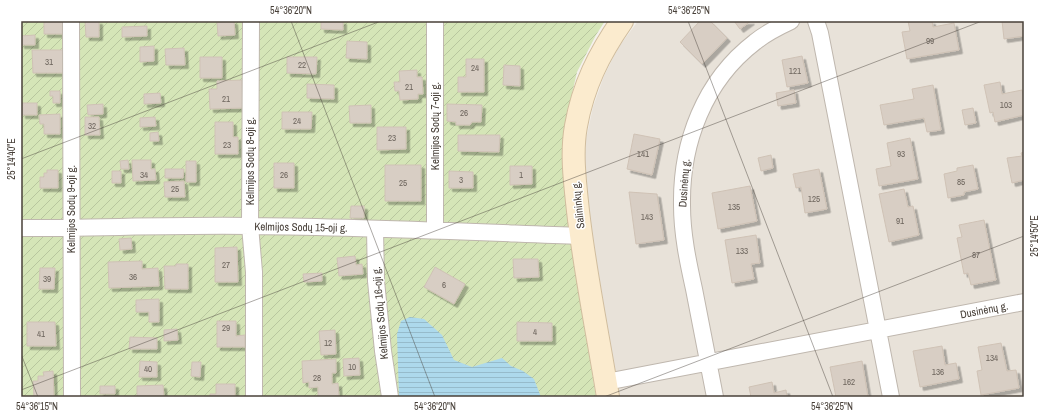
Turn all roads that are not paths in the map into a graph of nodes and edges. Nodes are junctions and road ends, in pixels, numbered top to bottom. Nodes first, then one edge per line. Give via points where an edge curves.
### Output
1 (71, 21) edge
2 (251, 21) edge
3 (435, 21) edge
4 (622, 21) edge
5 (791, 21) edge
6 (816, 21) edge
7 (250, 226) junction
8 (21, 228) edge
9 (71, 228) junction
10 (375, 229) junction
11 (435, 230) junction
12 (581, 236) junction
13 (1024, 302) edge
14 (878, 330) junction
15 (708, 363) junction
16 (607, 390) edge
17 (72, 397) edge
18 (254, 397) edge
19 (390, 397) edge
20 (715, 397) edge
21 (891, 397) edge

1 - 9 street, Kelmijos Sodų 9-oji g.
2 - 7 street, Kelmijos Sodų 8-oji g.
3 - 11 street, Kelmijos Sodų 7-oji g.
4 - 12 main road, Salininkų g. via 591,72 581,101 576,127 575,180
5 - 15 street, Dusinėnų g. via 754,42 731,64 710,91 695,122 684,161 682,205 685,243
6 - 14 street
7 - 9 street, Kelmijos Sodų 15-oji g.
7 - 10 street, Kelmijos Sodų 15-oji g.
7 - 18 street, Kelmijos Sodų 8-oji g. via 254,272
8 - 9 street, Kelmijos Sodų 15-oji g.
9 - 17 street, Kelmijos Sodų 9-oji g.
10 - 11 street, Kelmijos Sodų 15-oji g.
10 - 19 street, Kelmijos Sodų 16-oji g. via 376,281
11 - 12 street, Kelmijos Sodų 15-oji g.
12 - 16 main road, Salininkų g.
13 - 14 street, Dusinėnų g.
14 - 15 street, Dusinėnų g.
14 - 21 street
15 - 16 street, Dusinėnų g.
15 - 20 street, Dusinėnų g.

